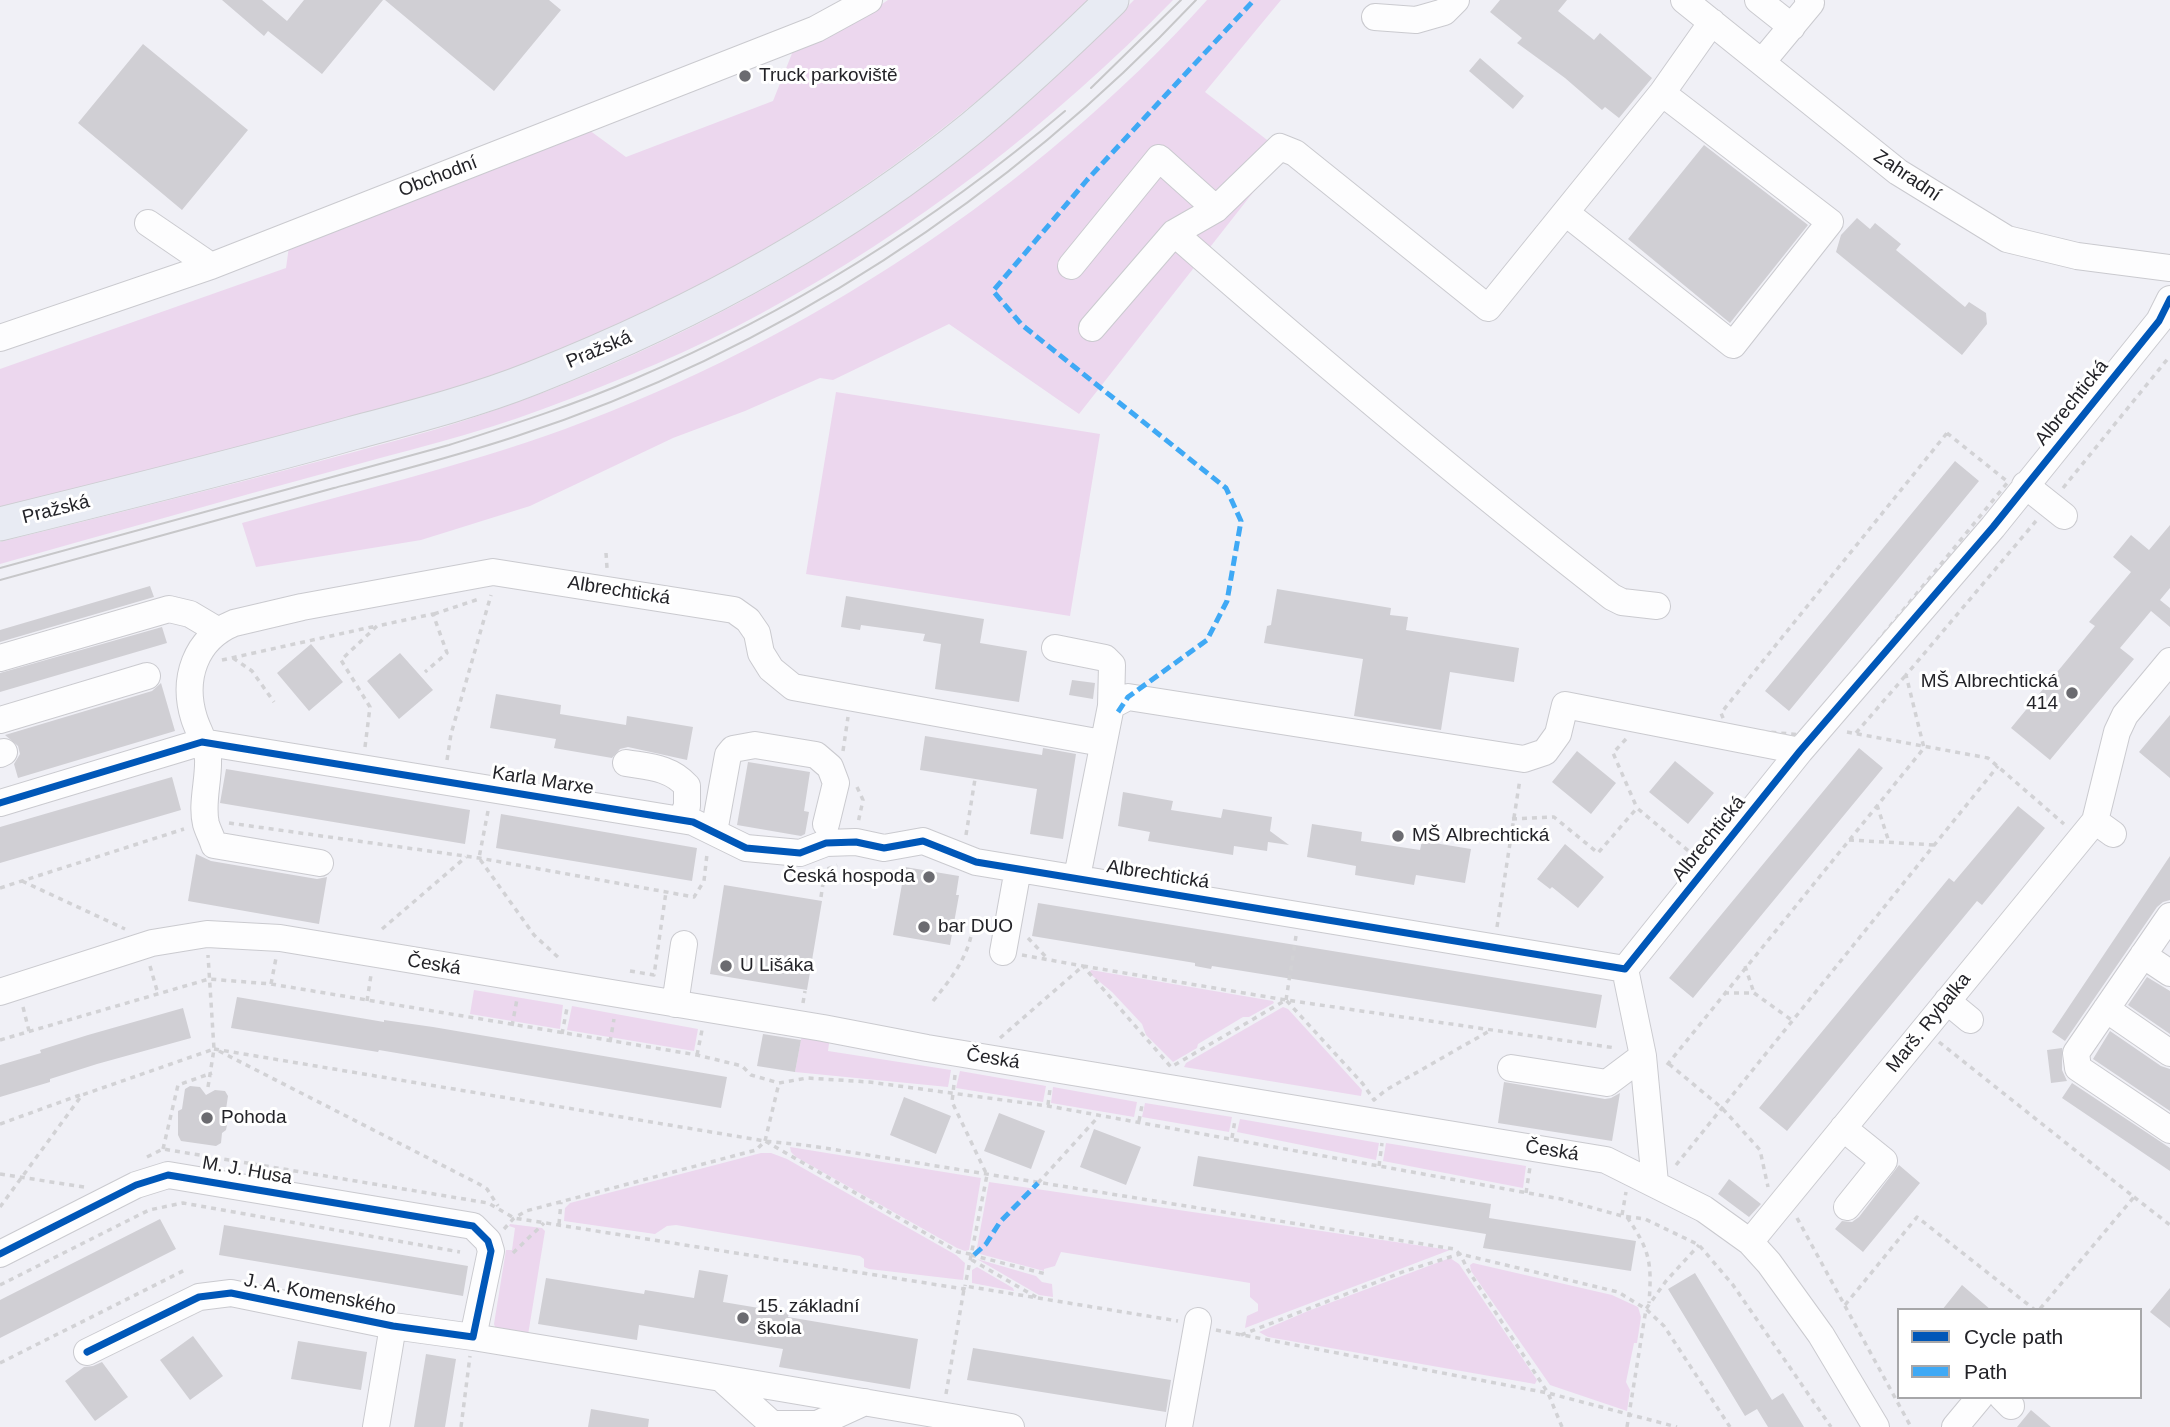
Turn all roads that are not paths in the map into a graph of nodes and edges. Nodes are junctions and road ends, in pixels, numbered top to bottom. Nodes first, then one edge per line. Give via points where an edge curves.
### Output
1 (869, 0) edge
2 (1112, 0) edge
3 (1456, 0) edge
4 (1684, 0) edge
5 (1758, 0) edge
6 (1811, 1) edge
7 (1375, 17) dead end
8 (1712, 22) junction
9 (1792, 27) junction
10 (1762, 62) junction
11 (1662, 93) junction
12 (1216, 209) junction
13 (1566, 213) junction
14 (148, 222) dead end
15 (1174, 233) junction
16 (211, 266) junction
17 (1071, 266) dead end
18 (2170, 268) edge
19 (2170, 299) edge
20 (1092, 328) dead end
21 (0, 338) edge
22 (2025, 485) junction
23 (2057, 510) road end
24 (0, 524) edge
25 (1657, 606) dead end
26 (217, 630) junction
27 (1055, 648) dead end
28 (0, 658) edge
29 (2170, 661) edge
30 (147, 676) dead end
31 (1111, 706) junction
32 (0, 720) edge
33 (202, 742) junction
34 (1102, 743) junction
35 (1800, 751) junction
36 (626, 763) dead end
37 (0, 803) edge
38 (681, 820) junction
39 (826, 824) dead end
40 (710, 839) junction
41 (320, 863) dead end
42 (1018, 869) junction
43 (1077, 877) junction
44 (2170, 916) edge
45 (684, 944) dead end
46 (1011, 953) road end
47 (2143, 955) junction
48 (1625, 969) junction
49 (2170, 973) edge
50 (0, 991) edge
51 (1947, 1002) junction
52 (675, 1004) junction
53 (2106, 1009) junction
54 (1970, 1020) dead end
55 (2170, 1054) edge
56 (1654, 1063) junction
57 (1511, 1068) dead end
58 (1843, 1128) junction
59 (2170, 1130) edge
60 (1663, 1177) junction
61 (1847, 1207) dead end
62 (1750, 1242) junction
63 (0, 1254) edge
64 (1197, 1323) road end
65 (394, 1325) junction
66 (472, 1345) junction
67 (87, 1352) dead end
68 (721, 1378) junction
69 (1978, 1399) edge
70 (865, 1402) junction
71 (376, 1427) edge
72 (1011, 1427) edge
73 (1179, 1427) edge
74 (1876, 1427) edge
75 (1955, 1427) edge

1 - 16 street, Obchodní via 816,29
2 - 24 main road, Pražská via 981,120 905,177 766,267 638,334 530,379 411,417
3 - 7 street via 1444,12 1416,20
4 - 8 street, Zahradní
5 - 9 street
6 - 9 street
8 - 10 street, Zahradní
8 - 11 street
9 - 10 street
10 - 18 street, Zahradní via 1898,172 2007,239 2077,256
11 - 13 street
11 - 13 street via 1830,222 1733,345
12 - 13 street via 1283,146 1488,308
12 - 15 street
12 - 17 street via 1159,158
14 - 16 street
15 - 20 street
15 - 25 street via 1362,396 1612,597
16 - 21 street, Obchodní
19 - 22 street, Albrechtická via 2159,321
22 - 23 street
22 - 35 street, Albrechtická
26 - 28 street via 190,614 169,609
26 - 33 street via 189,679 190,702
26 - 34 street, Albrechtická via 302,607 438,581 493,572 533,576 734,610 757,633 761,653 771,669 793,687
27 - 31 street, Albrechtická via 1105,658 1112,665
29 - 51 street, Marš. Rybalka via 2125,715 2117,732 2097,832
30 - 32 street
31 - 34 street, Albrechtická
31 - 35 street via 1128,697 1524,759 1545,752 1558,734 1556,703
33 - 37 street, Karla Marxe
33 - 38 street, Karla Marxe
33 - 41 street via 208,756 205,822 214,845
34 - 43 street, Albrechtická
35 - 48 street, Albrechtická
36 - 38 street via 667,770 681,779 688,795
38 - 40 street, Karla Marxe via 693,822
39 - 40 street via 835,793 830,767 816,755 745,745 727,755
40 - 42 street, Karla Marxe via 800,853 827,843 856,842 884,848 923,841 976,862
42 - 43 street, Karla Marxe
42 - 46 street
43 - 48 street, Albrechtická
44 - 47 street
45 - 52 street
47 - 49 street
47 - 53 street
48 - 56 street
50 - 52 street, Česká via 152,943 239,934
51 - 54 street
51 - 58 street, Marš. Rybalka
52 - 60 street, Česká via 1606,1160
53 - 55 street
53 - 59 street via 2076,1053 2078,1068
56 - 57 street via 1607,1083
56 - 60 street
58 - 61 street via 1884,1161
58 - 62 street, Marš. Rybalka
60 - 62 street, Česká
62 - 74 street, Česká via 1821,1335
63 - 66 street, M. J. Husa via 135,1185 168,1175 473,1226 501,1253
64 - 73 street
65 - 66 street, J. A. Komenského
65 - 67 street, J. A. Komenského via 231,1293 199,1297
65 - 71 street, J. A. Komenského
66 - 68 street, J. A. Komenského
68 - 70 street, J. A. Komenského
68 - 70 street via 772,1424 817,1424
69 - 75 street
70 - 72 street, J. A. Komenského

